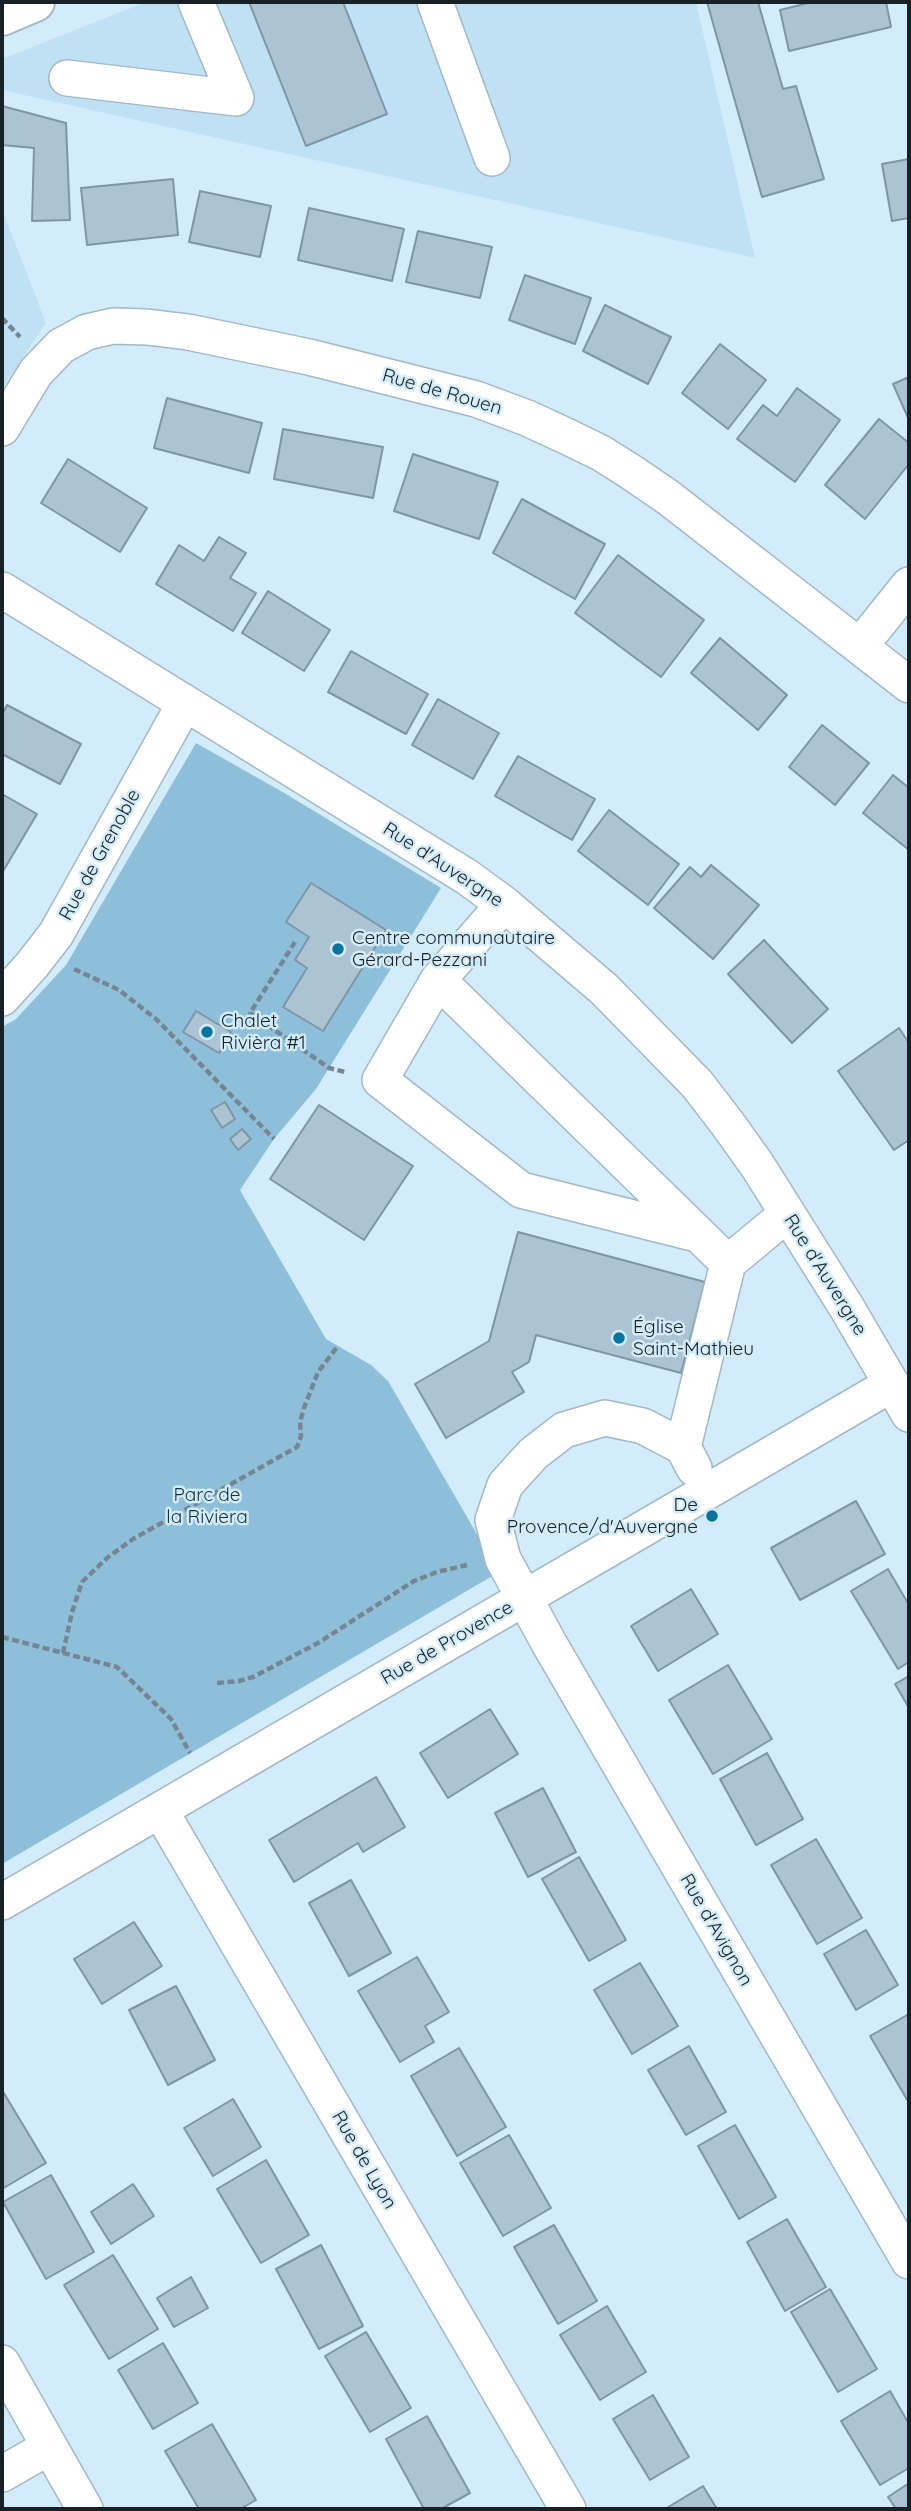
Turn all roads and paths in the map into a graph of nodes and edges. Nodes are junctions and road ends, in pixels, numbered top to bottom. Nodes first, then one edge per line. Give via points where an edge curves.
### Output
1 (35, 2) edge
2 (196, 2) edge
3 (435, 2) edge
4 (2, 16) edge
5 (67, 78) dead end
6 (492, 158) dead end
7 (2, 428) edge
8 (909, 585) edge
9 (2, 590) edge
10 (860, 646) junction
11 (909, 685) edge
12 (185, 703) junction
13 (504, 904) junction
14 (295, 942) dead end
15 (66, 965) dead end
16 (438, 980) junction
17 (2, 998) edge
18 (380, 1080) junction
19 (274, 1139) dead end
20 (788, 1213) junction
21 (699, 1235) junction
22 (728, 1263) junction
23 (338, 1346) dead end
24 (892, 1384) junction
25 (909, 1414) edge
26 (682, 1447) junction
27 (707, 1490) junction
28 (503, 1559) junction
29 (524, 1598) junction
30 (2, 1637) edge
31 (63, 1653) junction
32 (217, 1683) dead end
33 (170, 1719) dead end
34 (160, 1810) junction
35 (2, 1902) edge
36 (909, 2261) edge
37 (2, 2363) edge
38 (49, 2447) junction
39 (2, 2474) edge
40 (85, 2509) edge
41 (568, 2509) edge

1 - 4 main road
2 - 5 street via 236,98
3 - 6 street
7 - 10 street, Rue de Rouen via 36,372 61,346 87,332 113,326 188,332 441,390 527,418 601,453 668,498
8 - 10 street
9 - 12 street, Rue d'Auvergne
10 - 11 street, Rue de Rouen
12 - 13 street, Rue d'Auvergne
12 - 17 street, Rue de Grenoble via 56,934
13 - 16 street
13 - 20 street, Rue d'Auvergne via 604,989 697,1084
14 - 18 path via 250,1013 329,1068
15 - 19 path via 119,990 156,1019
16 - 18 street
16 - 21 street
18 - 21 street via 521,1190
20 - 22 street
20 - 24 street, Rue d'Auvergne
21 - 22 street
22 - 26 street
23 - 31 path via 318,1372 300,1422 297,1447 107,1558 82,1582
24 - 25 street, Rue d'Auvergne
24 - 27 street, Rue de Provence
26 - 27 street
26 - 28 street, Rue d'Avignon via 643,1426 605,1418 564,1430 533,1454 505,1485 494,1520
27 - 29 street, Rue de Provence
28 - 29 street, Rue d'Avignon
28 - 32 path via 414,1581 318,1643 253,1676
29 - 34 street, Rue de Provence
29 - 36 street, Rue d'Avignon
30 - 31 path
31 - 33 path via 117,1667
34 - 35 street, Rue de Provence
34 - 41 street, Rue de Lyon
37 - 38 street
38 - 39 street
38 - 40 street

